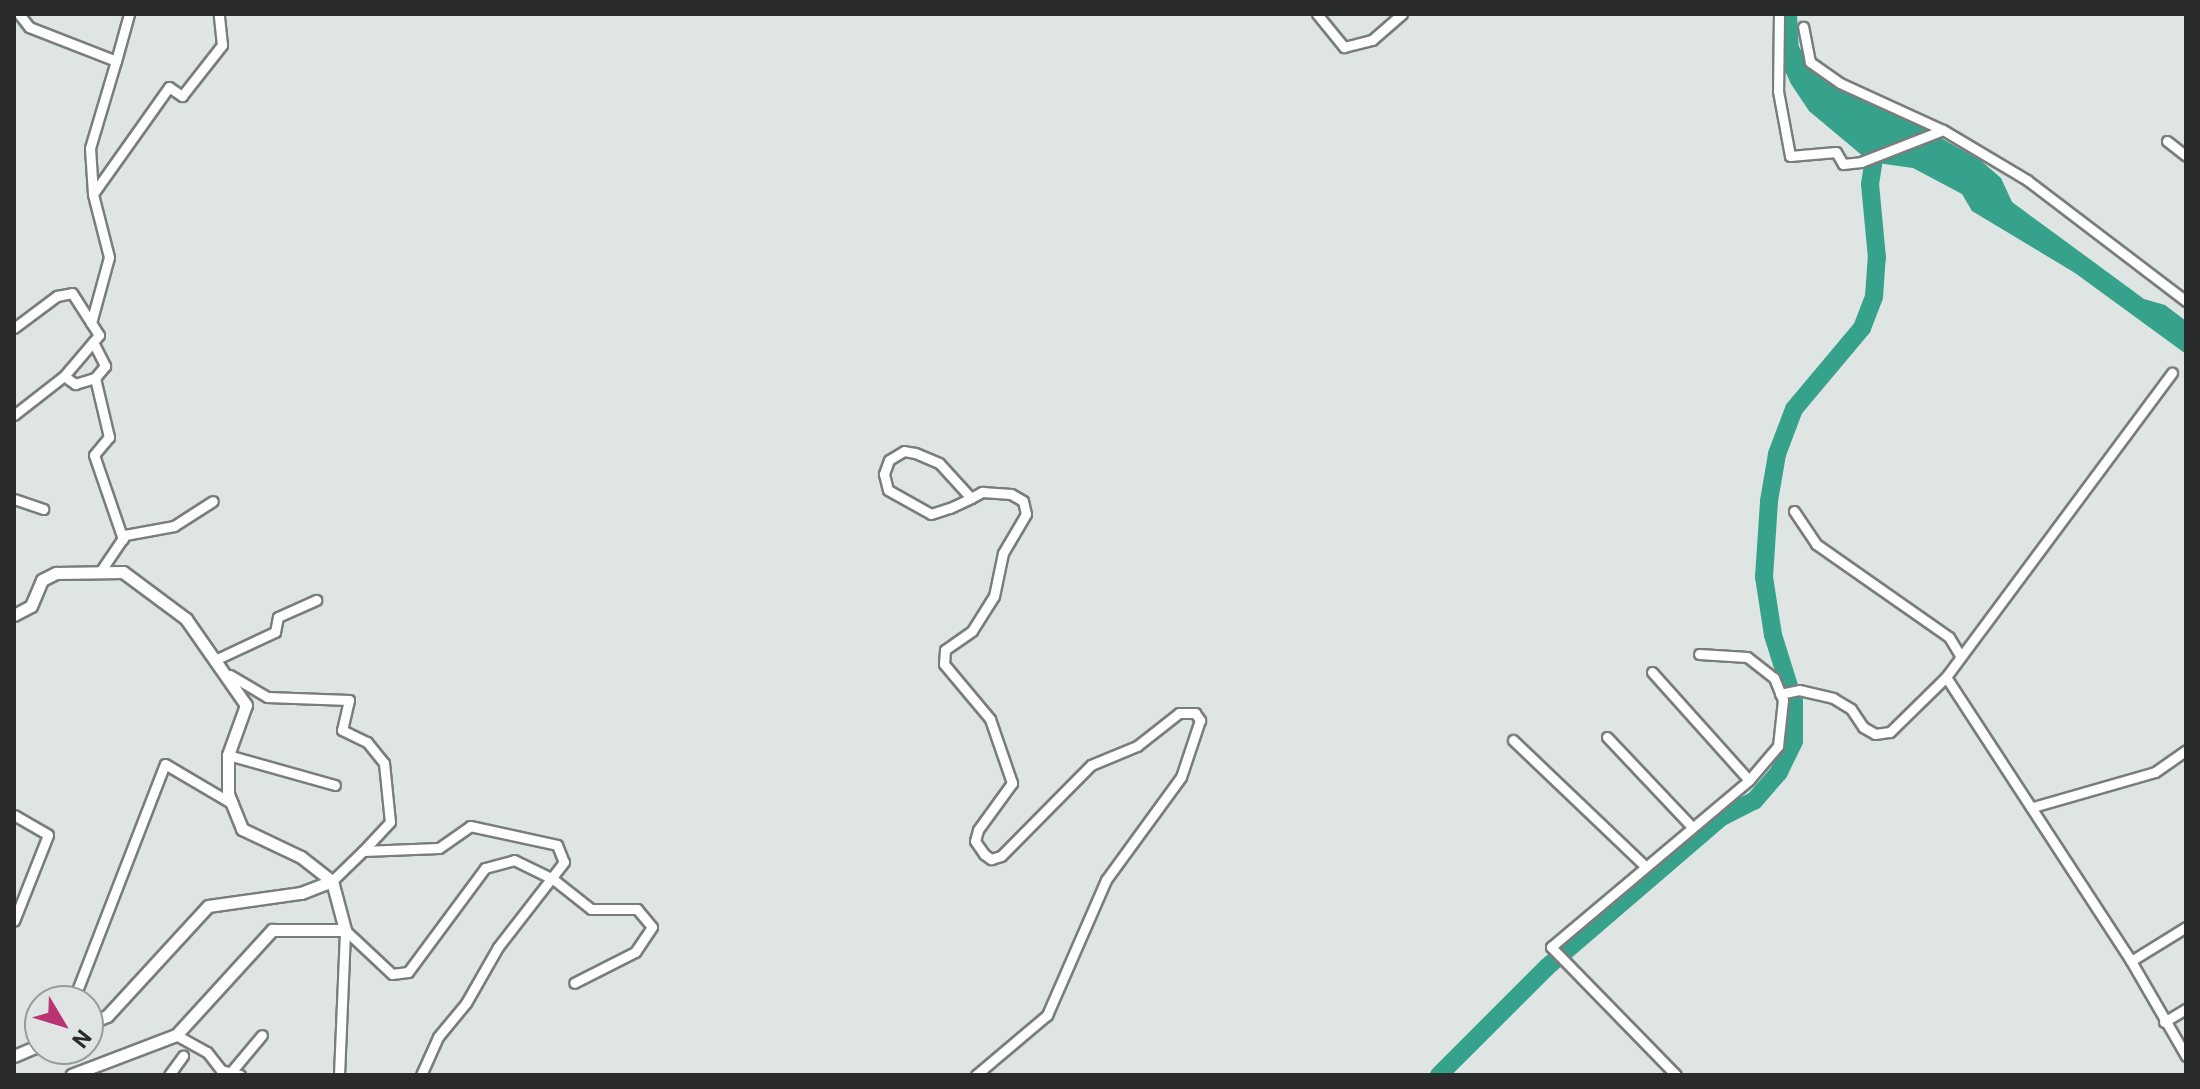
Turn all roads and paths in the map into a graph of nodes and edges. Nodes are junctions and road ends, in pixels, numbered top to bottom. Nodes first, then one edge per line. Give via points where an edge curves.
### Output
1 (19, 14) edge
2 (129, 14) edge
3 (219, 14) edge
4 (1317, 14) edge
5 (1402, 14) edge
6 (1779, 14) edge
7 (1803, 27) dead end
8 (116, 61) junction
9 (1939, 131) junction
10 (2167, 141) dead end
11 (2186, 156) edge
12 (93, 194) junction
13 (2186, 301) edge
14 (91, 323) junction
15 (14, 328) edge
16 (93, 342) junction
17 (2172, 373) dead end
18 (64, 376) junction
19 (95, 378) junction
20 (14, 415) edge
21 (971, 498) junction
22 (14, 499) edge
23 (213, 501) dead end
24 (43, 509) dead end
25 (1794, 511) dead end
26 (123, 539) junction
27 (100, 572) junction
28 (316, 600) dead end
29 (14, 615) edge
30 (1699, 654) dead end
31 (1961, 657) junction
32 (217, 659) junction
33 (1652, 672) dead end
34 (230, 675) junction
35 (1946, 677) junction
36 (1782, 694) junction
37 (1607, 737) dead end
38 (1513, 740) dead end
39 (2186, 750) edge
40 (228, 755) junction
41 (1749, 780) junction
42 (335, 785) dead end
43 (233, 804) junction
44 (2033, 807) junction
45 (14, 815) edge
46 (1692, 827) junction
47 (363, 851) junction
48 (1645, 866) junction
49 (553, 879) junction
50 (332, 881) junction
51 (14, 921) edge
52 (2186, 927) edge
53 (345, 930) junction
54 (2131, 961) junction
55 (574, 983) dead end
56 (79, 985) edge
57 (2186, 1009) edge
58 (104, 1017) edge
59 (2164, 1022) junction
60 (176, 1035) junction
61 (262, 1035) dead end
62 (183, 1056) dead end
63 (2186, 1056) edge
64 (235, 1074) edge
65 (71, 1075) edge
66 (169, 1075) edge
67 (339, 1075) edge
68 (421, 1075) edge
69 (976, 1075) edge
70 (1676, 1075) edge

1 - 8 street via 29,27
2 - 8 street
3 - 12 street via 222,45 182,96 169,87
4 - 5 street via 1344,47 1372,40
6 - 9 street via 1778,91 1790,156 1836,152 1843,164 1862,161
7 - 9 street via 1810,62 1840,83
8 - 12 street via 90,148
9 - 13 street via 2027,180
10 - 11 street
12 - 14 street via 109,257
14 - 15 street via 72,293 57,296
14 - 16 street via 99,335
16 - 18 street
16 - 19 street via 105,366
17 - 31 street
18 - 19 street via 75,384
18 - 20 street
19 - 26 street via 109,437 94,455
21 - 21 street via 931,514 888,490 884,474 889,460 904,451 939,463
21 - 69 street via 982,492 1011,494 1023,501 1026,514 1003,553 994,596 972,631 945,650 944,664 990,719 1012,783 978,830 975,841 984,854 991,859 1001,856 1091,765 1137,746 1179,713 1195,713 1200,720 1181,777 1106,880 1047,1015
22 - 24 street
23 - 26 street via 174,526 155,526
25 - 31 street via 1816,544 1949,637
26 - 27 street
27 - 29 street via 56,573 42,580 31,606
27 - 32 street via 123,572 186,619
28 - 32 street via 278,617 275,632
30 - 36 street via 1747,657 1774,678
31 - 35 street
32 - 34 street
33 - 41 street
34 - 40 street via 246,705
34 - 47 street via 267,697 349,700 342,730 367,742 384,763 390,822
35 - 36 street via 1890,732 1875,734 1833,698 1799,690
35 - 44 street
36 - 41 street via 1778,746
37 - 46 street
38 - 48 street
39 - 44 street via 2155,772
40 - 42 street
40 - 43 street
41 - 46 street
43 - 50 street via 242,829 301,857
43 - 56 street via 165,764
44 - 54 street
45 - 51 street via 48,835
46 - 48 street
47 - 49 street via 439,848 470,826 557,845 564,862
47 - 50 street
48 - 70 street via 1551,947
49 - 53 street via 514,860 485,868 408,972 392,974
49 - 55 street via 591,909 637,909 652,927 635,952
49 - 68 street via 498,947 466,1003 438,1037
50 - 53 street
50 - 58 street via 301,893 208,906
52 - 54 street
53 - 60 street via 326,927 265,935
53 - 67 street
54 - 59 street
57 - 59 street
59 - 63 street
60 - 64 street
60 - 65 street
61 - 64 street
62 - 66 street

